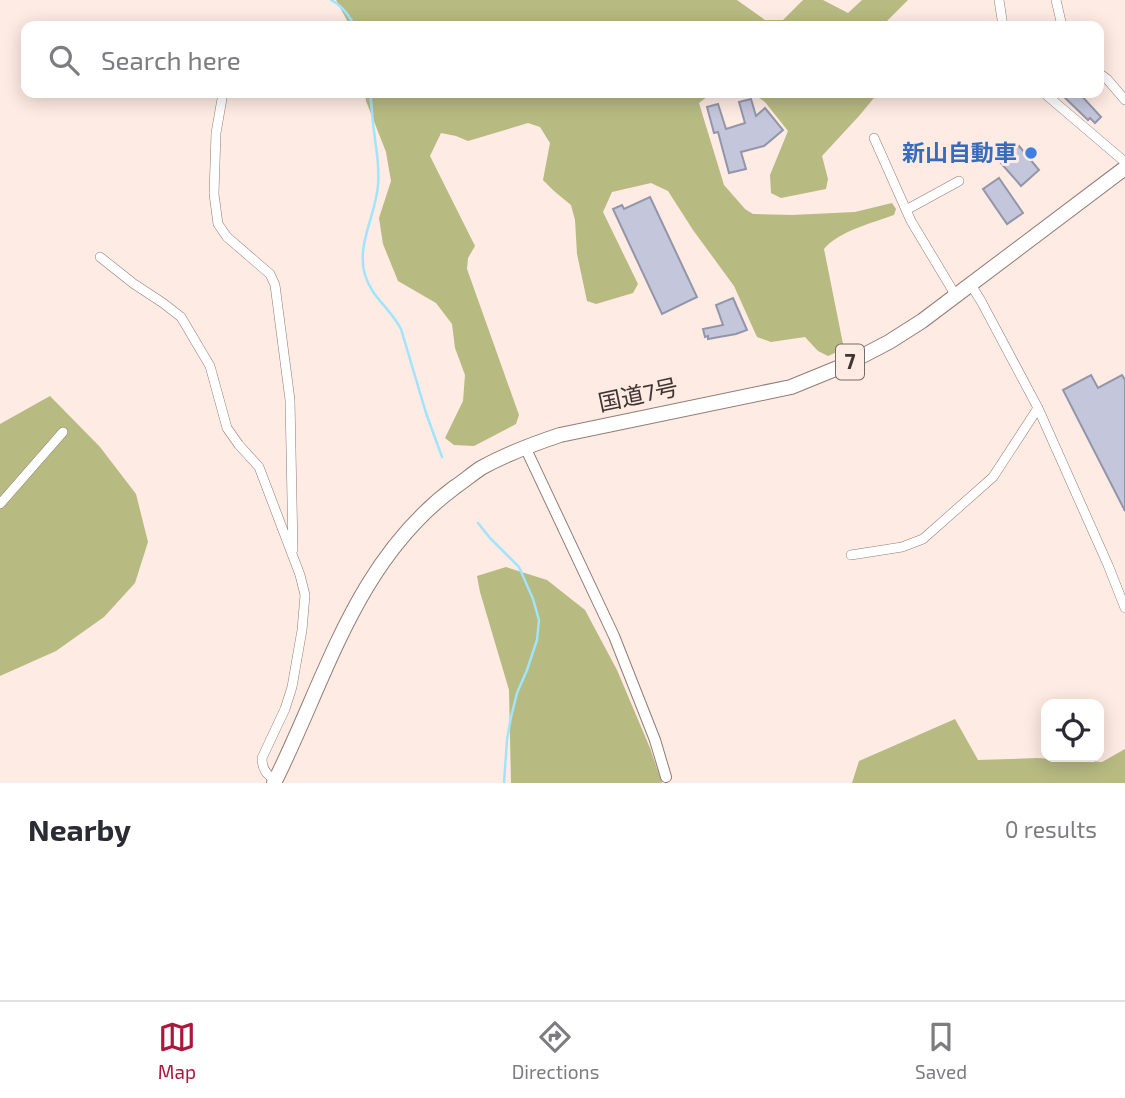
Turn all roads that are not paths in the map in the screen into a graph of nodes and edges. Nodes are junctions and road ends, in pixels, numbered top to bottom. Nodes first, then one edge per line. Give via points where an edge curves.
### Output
1 (999, 0) edge
2 (1056, 0) edge
3 (1002, 21) edge
4 (1061, 21) edge
5 (1104, 77) edge
6 (222, 98) edge
7 (1050, 98) edge
8 (1125, 100) edge
9 (874, 138) dead end
10 (1125, 162) edge
11 (1125, 168) edge
12 (959, 181) dead end
13 (906, 210) junction
14 (100, 257) dead end
15 (971, 285) junction
16 (956, 296) junction
17 (1038, 408) junction
18 (63, 432) dead end
19 (525, 447) junction
20 (0, 503) edge
21 (851, 555) dead end
22 (293, 558) junction
23 (1125, 608) edge
24 (666, 777) dead end
25 (275, 782) edge

1 - 3 street
2 - 4 street
5 - 8 street
6 - 22 street via 214,194 218,224 270,274 275,285 290,400
7 - 10 street
9 - 13 street
11 - 15 highway, 国道7号 / 7
12 - 13 street
13 - 16 street
14 - 22 street via 181,317 211,366 227,428 259,467
15 - 16 highway, 国道7号 / 7
15 - 17 street
16 - 19 highway, 国道7号 / 7 via 890,342 791,387 559,435
17 - 21 street via 993,477 923,539
17 - 23 street
18 - 20 street
19 - 24 street via 614,636
19 - 25 highway, 国道7号 / 7 via 481,469 444,496 386,556 347,621
22 - 25 street via 305,595 292,687 262,758 262,767

